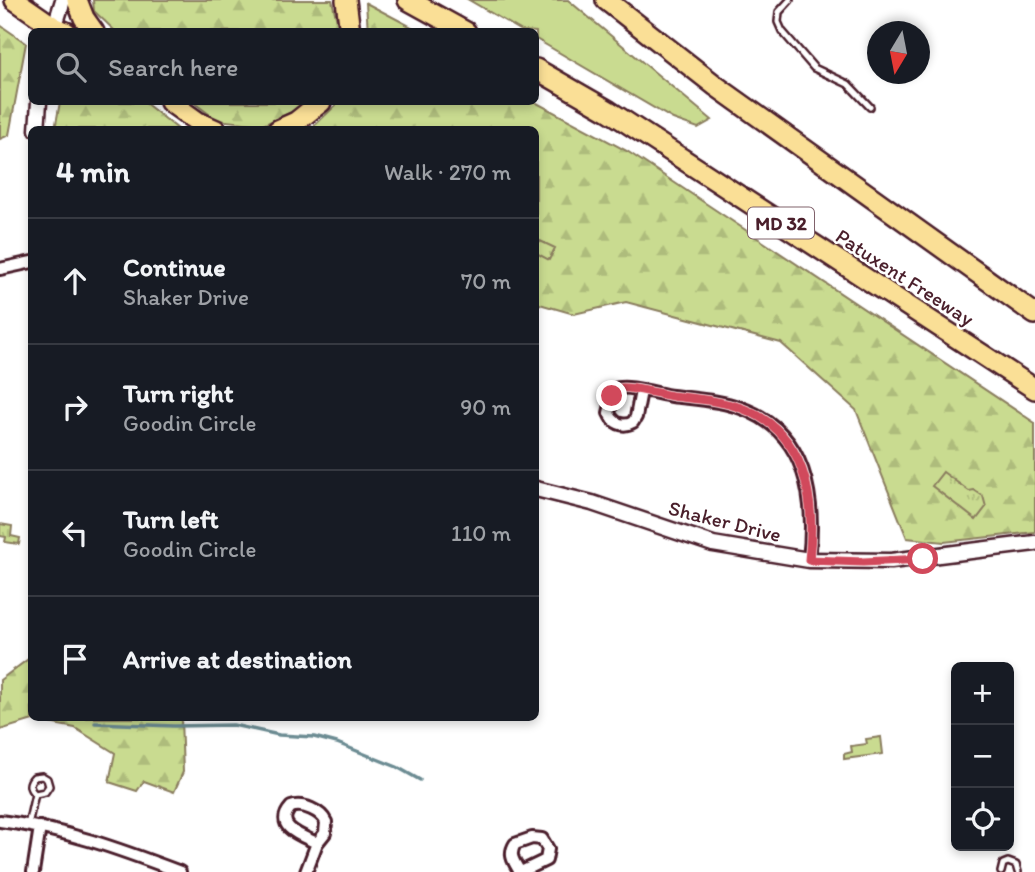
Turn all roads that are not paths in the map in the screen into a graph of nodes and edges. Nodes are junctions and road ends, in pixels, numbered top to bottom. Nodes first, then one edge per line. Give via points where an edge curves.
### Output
1 (15, 0) edge
2 (63, 0) edge
3 (77, 0) edge
4 (346, 0) edge
5 (408, 0) edge
6 (606, 0) edge
7 (790, 0) edge
8 (54, 28) edge
9 (57, 28) edge
10 (91, 28) edge
11 (350, 28) edge
12 (459, 28) edge
13 (539, 71) edge
14 (39, 105) edge
15 (174, 105) edge
16 (317, 105) edge
17 (870, 107) dead end
18 (37, 126) edge
19 (207, 126) edge
20 (287, 126) edge
21 (28, 263) edge
22 (0, 269) edge
23 (1035, 314) edge
24 (1031, 387) edge
25 (641, 391) dead end
26 (539, 490) edge
27 (1035, 543) edge
28 (809, 560) junction
29 (35, 794) dead end
30 (0, 821) edge
31 (34, 826) junction
32 (317, 843) dead end
33 (33, 872) edge
34 (180, 872) edge
35 (306, 872) edge
36 (1001, 872) edge
37 (1018, 872) edge

1 - 8 highway
2 - 9 street
3 - 10 highway
4 - 11 highway
5 - 12 highway
6 - 23 highway, Patuxent Freeway via 716,86
7 - 17 lane via 779,12 782,31 814,68 840,78
13 - 24 highway, Patuxent Freeway / MD 32 via 610,111
14 - 18 street
15 - 19 highway
16 - 20 highway
21 - 22 street
25 - 28 street via 721,403 772,424 794,452 807,482
26 - 28 street, Shaker Drive via 712,544
27 - 28 street, Shaker Drive via 891,561
29 - 31 lane
30 - 31 street
31 - 33 street
31 - 34 street via 103,843
32 - 35 street
36 - 37 lane via 1008,862 1016,865

